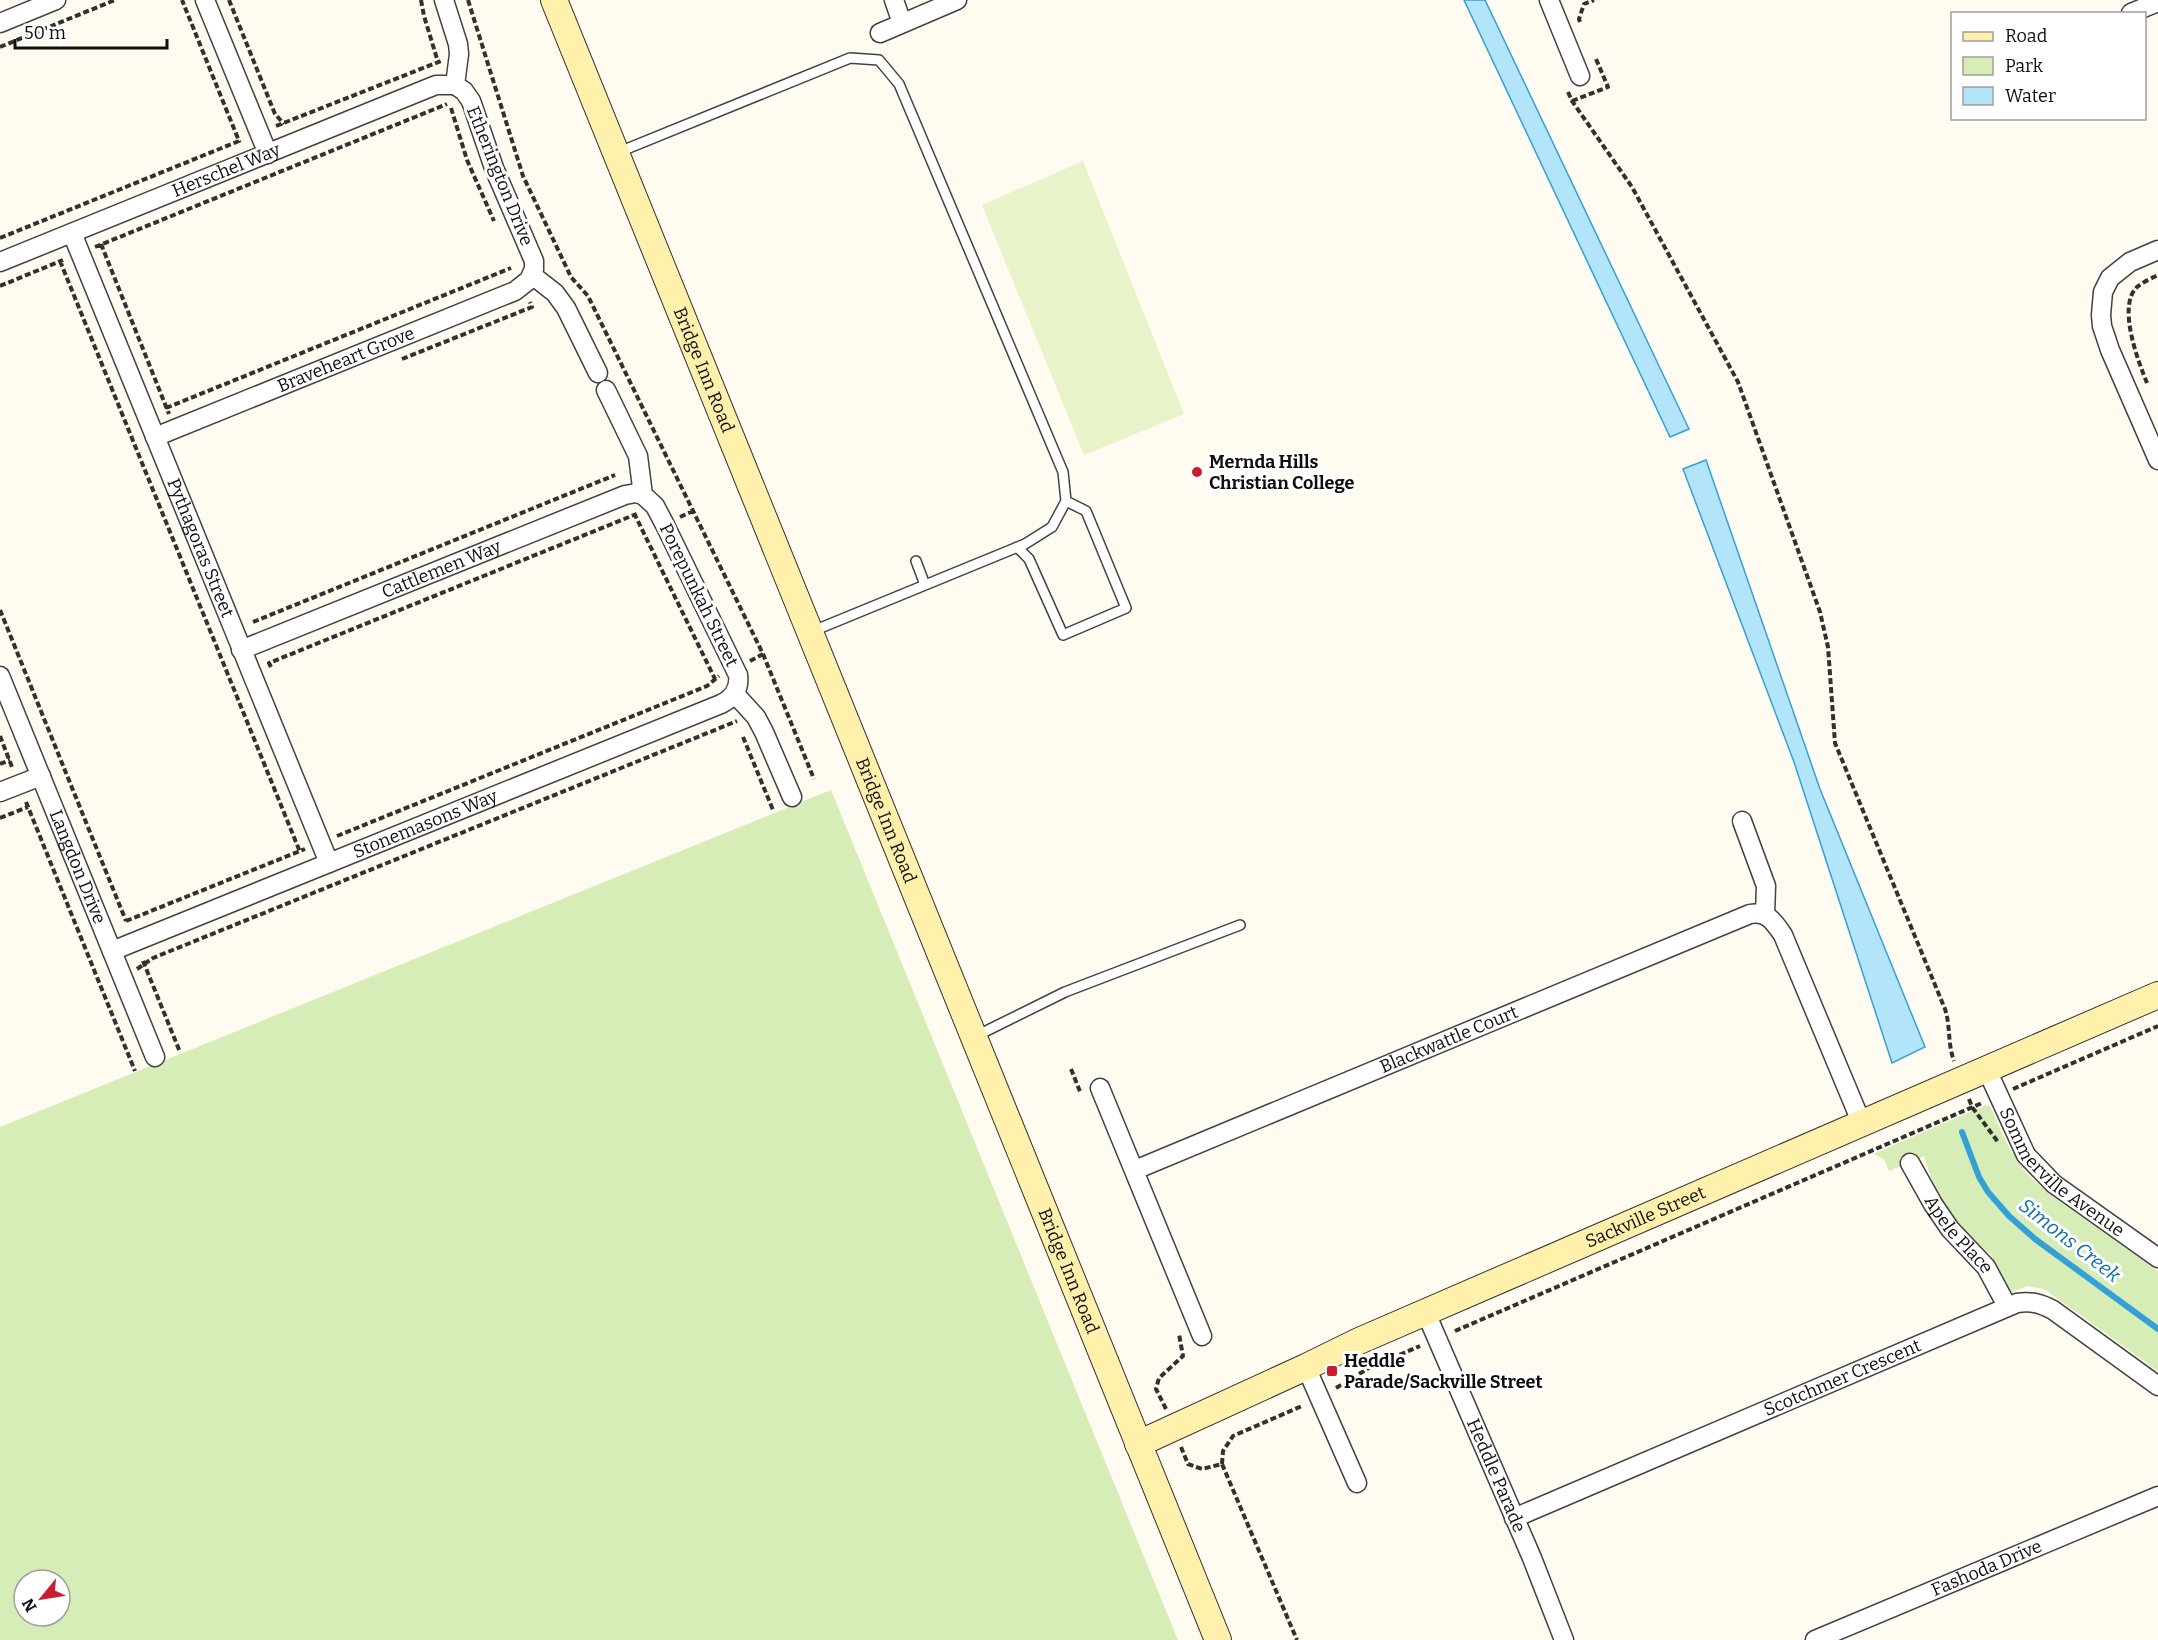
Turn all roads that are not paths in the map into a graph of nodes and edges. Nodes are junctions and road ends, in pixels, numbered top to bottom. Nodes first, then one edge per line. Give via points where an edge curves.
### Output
1 (56, 0) edge
2 (205, 0) edge
3 (444, 0) edge
4 (554, 0) edge
5 (894, 0) edge
6 (957, 0) edge
7 (1549, 0) edge
8 (2158, 2) edge
9 (2133, 12) edge
10 (0, 22) edge
11 (902, 23) junction
12 (880, 33) dead end
13 (1573, 80) road end
14 (449, 84) junction
15 (616, 152) junction
16 (268, 154) junction
17 (72, 233) junction
18 (2158, 250) edge
19 (0, 262) edge
20 (527, 281) junction
21 (597, 374) dead end
22 (606, 390) dead end
23 (155, 436) junction
24 (2158, 460) edge
25 (643, 495) junction
26 (1066, 501) junction
27 (1017, 547) junction
28 (916, 561) dead end
29 (925, 585) junction
30 (809, 632) junction
31 (241, 650) junction
32 (0, 676) edge
33 (735, 694) junction
34 (41, 776) junction
35 (0, 792) edge
36 (792, 797) dead end
37 (1742, 821) dead end
38 (329, 863) junction
39 (1766, 914) junction
40 (1240, 925) dead end
41 (112, 951) junction
42 (2158, 995) edge
43 (972, 1037) junction
44 (155, 1057) dead end
45 (1987, 1070) junction
46 (1100, 1088) dead end
47 (1862, 1124) junction
48 (1910, 1163) dead end
49 (1135, 1170) junction
50 (2158, 1258) edge
51 (2007, 1306) junction
52 (1426, 1313) junction
53 (1202, 1336) dead end
54 (1306, 1367) junction
55 (2158, 1386) edge
56 (1138, 1444) junction
57 (1357, 1483) dead end
58 (2158, 1496) edge
59 (1514, 1518) junction
60 (1218, 1640) edge
61 (1564, 1640) edge
62 (1815, 1640) edge

1 - 10 street
2 - 16 street
3 - 14 street via 459,54
4 - 15 main road, Bridge Inn Road
5 - 11 street
6 - 11 street
7 - 13 street
8 - 9 street
11 - 12 street
14 - 16 street, Herschel Way
14 - 20 street, Etherington Drive via 464,91 471,101 494,168 531,250 534,261
15 - 26 lane via 850,58 879,60 904,94 1063,472
15 - 30 main road, Bridge Inn Road
16 - 17 street, Herschel Way
17 - 19 street, Herschel Way
17 - 23 street, Pythagoras Street
18 - 24 street via 2130,262 2110,278 2103,292 2101,315 2110,350
20 - 21 street via 555,293
20 - 23 street, Braveheart Grove
22 - 25 street via 638,456
23 - 31 street, Pythagoras Street
25 - 31 street, Cattlemen Way via 625,495
25 - 33 street, Porepunkah Street via 655,506 735,669 739,682
26 - 27 lane via 1052,527
26 - 27 lane via 1086,511 1126,608 1063,635 1029,559
27 - 29 lane
28 - 29 lane
29 - 30 lane
30 - 43 main road, Bridge Inn Road
31 - 38 street, Pythagoras Street
32 - 34 street, Langdon Drive
33 - 36 street, Porepunkah Street via 756,717
33 - 38 street, Stonemasons Way via 722,704
34 - 35 street
34 - 41 street, Langdon Drive
37 - 39 street via 1766,886
38 - 41 street, Stonemasons Way
39 - 47 street via 1783,935
39 - 49 street, Blackwattle Court via 1750,914
40 - 43 lane via 1065,992
41 - 44 street, Langdon Drive
42 - 45 main road, Sackville Street
43 - 56 main road, Bridge Inn Road
45 - 47 main road, Sackville Street
45 - 50 street, Sommerville Avenue via 2026,1155 2039,1170
46 - 49 street
47 - 52 main road, Sackville Street
48 - 51 street, Apele Place via 1950,1229 1986,1267
49 - 53 street
51 - 55 street, Scotchmer Crescent via 2028,1301 2053,1310
51 - 59 street, Scotchmer Crescent
52 - 54 main road, Sackville Street
52 - 59 street, Heddle Parade
54 - 56 main road, Sackville Street
54 - 57 street
56 - 60 main road, Bridge Inn Road
58 - 62 street, Fashoda Drive
59 - 61 street, Heddle Parade

